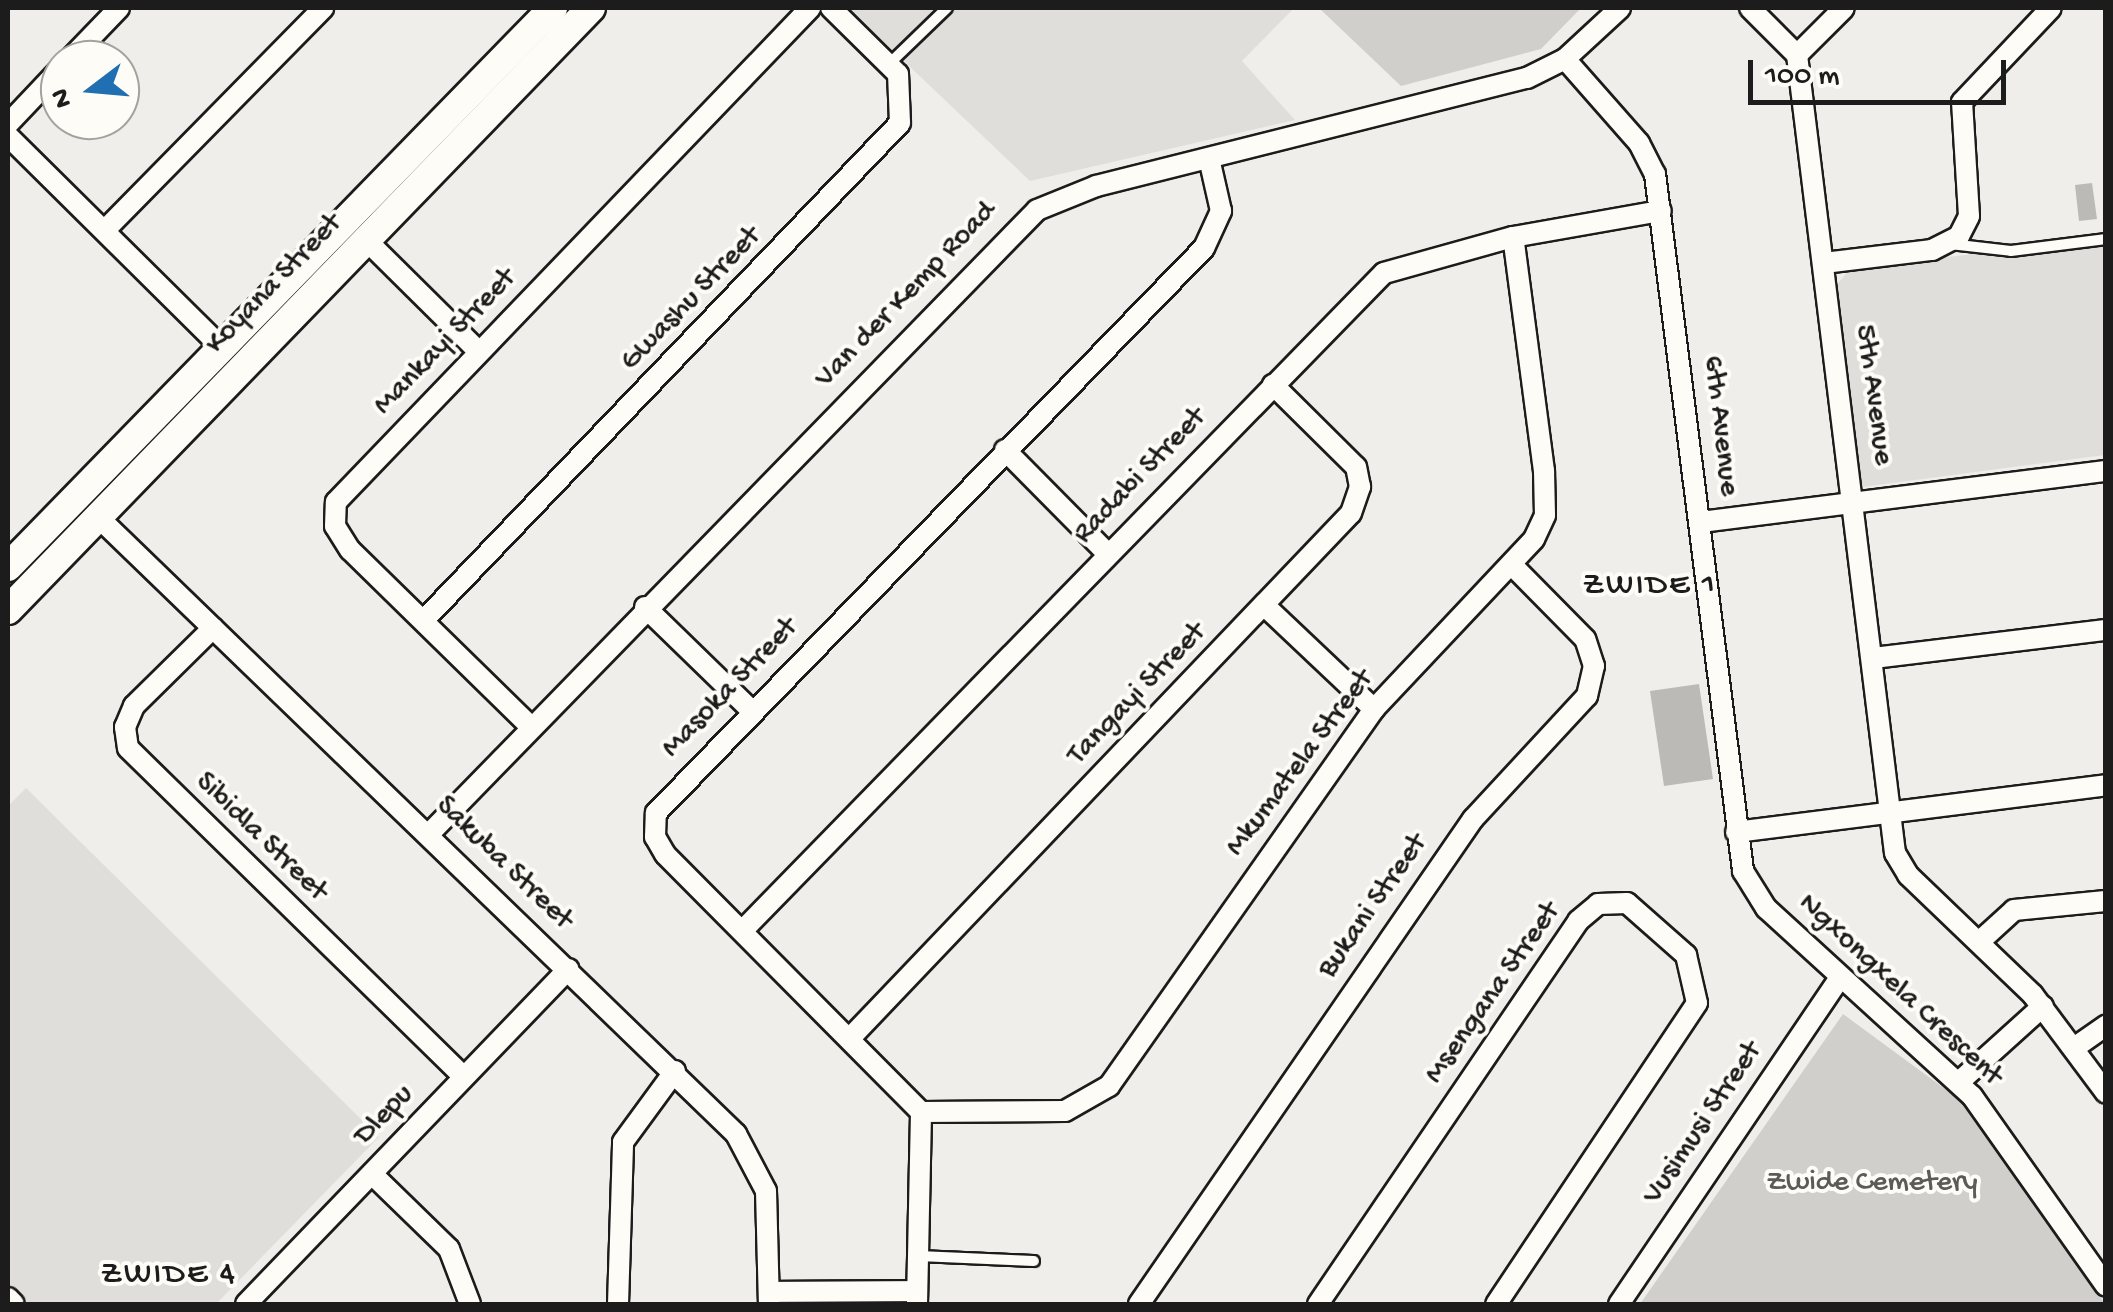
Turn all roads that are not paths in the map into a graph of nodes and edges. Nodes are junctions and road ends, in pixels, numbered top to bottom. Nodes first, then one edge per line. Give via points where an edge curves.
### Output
1 (120, 8) edge
2 (323, 8) edge
3 (552, 8) edge
4 (591, 8) edge
5 (810, 8) edge
6 (831, 8) edge
7 (947, 8) edge
8 (1620, 8) edge
9 (1750, 8) edge
10 (1844, 8) edge
11 (2052, 8) edge
12 (89, 40) edge
13 (1797, 55) junction
14 (1565, 59) junction
15 (890, 64) junction
16 (40, 90) edge
17 (8, 124) edge
18 (8, 136) edge
19 (1210, 158) junction
20 (1661, 211) junction
21 (106, 229) junction
22 (1513, 237) junction
23 (365, 239) junction
24 (2106, 239) edge
25 (1949, 244) junction
26 (1824, 263) junction
27 (222, 347) junction
28 (478, 351) junction
29 (1274, 385) junction
30 (1005, 450) junction
31 (2106, 472) edge
32 (1856, 502) junction
33 (97, 516) junction
34 (1700, 522) junction
35 (1108, 554) junction
36 (1512, 564) junction
37 (8, 567) edge
38 (645, 606) junction
39 (1266, 606) junction
40 (8, 610) edge
41 (424, 620) junction
42 (213, 628) junction
43 (2106, 630) edge
44 (1873, 658) junction
45 (1374, 708) junction
46 (752, 711) junction
47 (529, 724) junction
48 (2106, 785) edge
49 (1891, 810) junction
50 (1736, 832) junction
51 (429, 834) junction
52 (2106, 900) edge
53 (744, 929) junction
54 (1979, 942) junction
55 (568, 970) junction
56 (1840, 977) junction
57 (2043, 1006) junction
58 (2106, 1026) edge
59 (852, 1035) junction
60 (2074, 1048) junction
61 (675, 1071) junction
62 (464, 1077) junction
63 (1959, 1082) junction
64 (2106, 1093) edge
65 (921, 1112) junction
66 (372, 1174) junction
67 (918, 1256) junction
68 (1034, 1260) dead end
69 (2106, 1286) edge
70 (8, 1298) edge
71 (769, 1298) edge
72 (917, 1298) edge
73 (14, 1304) edge
74 (246, 1304) edge
75 (470, 1304) edge
76 (618, 1304) edge
77 (1139, 1304) edge
78 (1318, 1304) edge
79 (1496, 1304) edge
80 (1619, 1304) edge

1 - 12 street
2 - 21 street
3 - 27 main road, Koyana Street
4 - 23 main road, Koyana Street
5 - 28 street, Mankayi Street
6 - 15 street
7 - 15 lane
8 - 14 street, Van der Kemp Road
9 - 13 street
10 - 13 street
11 - 25 street via 1962,102 1969,216
13 - 26 street, 5th Avenue
14 - 19 street, Van der Kemp Road via 1504,84
14 - 20 street, 6th Avenue via 1648,158
15 - 41 street, Gwashu Street via 905,105 889,140
16 - 17 street
18 - 21 street
19 - 30 street, Masoka Street via 1221,211 1215,233
19 - 38 street, Van der Kemp Road via 1073,192 1012,229
20 - 22 street, Radabi Street
20 - 34 street, 6th Avenue
21 - 27 street
22 - 29 street, Radabi Street via 1384,274
22 - 36 street, Mkumatela Street via 1546,497 1541,527
23 - 28 street
23 - 33 main road, Koyana Street
24 - 25 lane via 2011,251
25 - 26 street
26 - 32 street, 5th Avenue
27 - 37 main road, Koyana Street
28 - 41 street, Mankayi Street via 334,510 350,550
29 - 35 street, Radabi Street
29 - 39 street, Tangayi Street via 1350,458 1360,487 1340,527
30 - 35 street
30 - 46 street, Masoka Street
31 - 32 street
32 - 34 street
32 - 44 street, 5th Avenue
33 - 40 main road, Koyana Street
33 - 42 street, Sakuba Street
34 - 50 street, 6th Avenue
35 - 53 street, Radabi Street
36 - 45 street, Mkumatela Street
36 - 77 street, Bukani Street via 1585,639 1594,666 1587,696 1473,818
38 - 46 street
38 - 47 street, Van der Kemp Road
39 - 45 street
39 - 59 street, Tangayi Street
41 - 47 street, Mankayi Street
42 - 51 street, Sakuba Street
42 - 62 street, Sibidla Street via 134,706 125,727 128,748
43 - 44 street
44 - 49 street, 5th Avenue
45 - 65 street, Mkumatela Street via 1109,1086 1065,1111
46 - 53 street, Masoka Street via 659,807 654,829 665,854
47 - 51 street, Van der Kemp Road
48 - 49 street
49 - 50 street
49 - 54 street, 5th Avenue via 1892,842 1908,875
50 - 56 street, Ngxongxela Crescent via 1756,896
51 - 55 street, Sakuba Street
52 - 54 street via 2014,910
53 - 59 street, Masoka Street
54 - 57 street, 5th Avenue
55 - 61 street, Sakuba Street
55 - 62 street, Dlepu
56 - 63 street, Ngxongxela Crescent
56 - 80 street, Vusimusi Street
57 - 60 street, 5th Avenue
57 - 63 street
58 - 60 street
59 - 65 street, Masoka Street
60 - 64 street, 5th Avenue
61 - 71 street, Sakuba Street via 736,1134 758,1168 770,1209
61 - 76 street via 623,1142
62 - 66 street, Dlepu
63 - 69 street, Ngxongxela Crescent
65 - 67 street
66 - 74 street, Dlepu
66 - 75 street via 448,1249
67 - 68 lane
67 - 72 street
70 - 73 street
71 - 72 street
78 - 79 street, Msengana Street via 1578,922 1598,904 1627,902 1686,955 1697,1003

